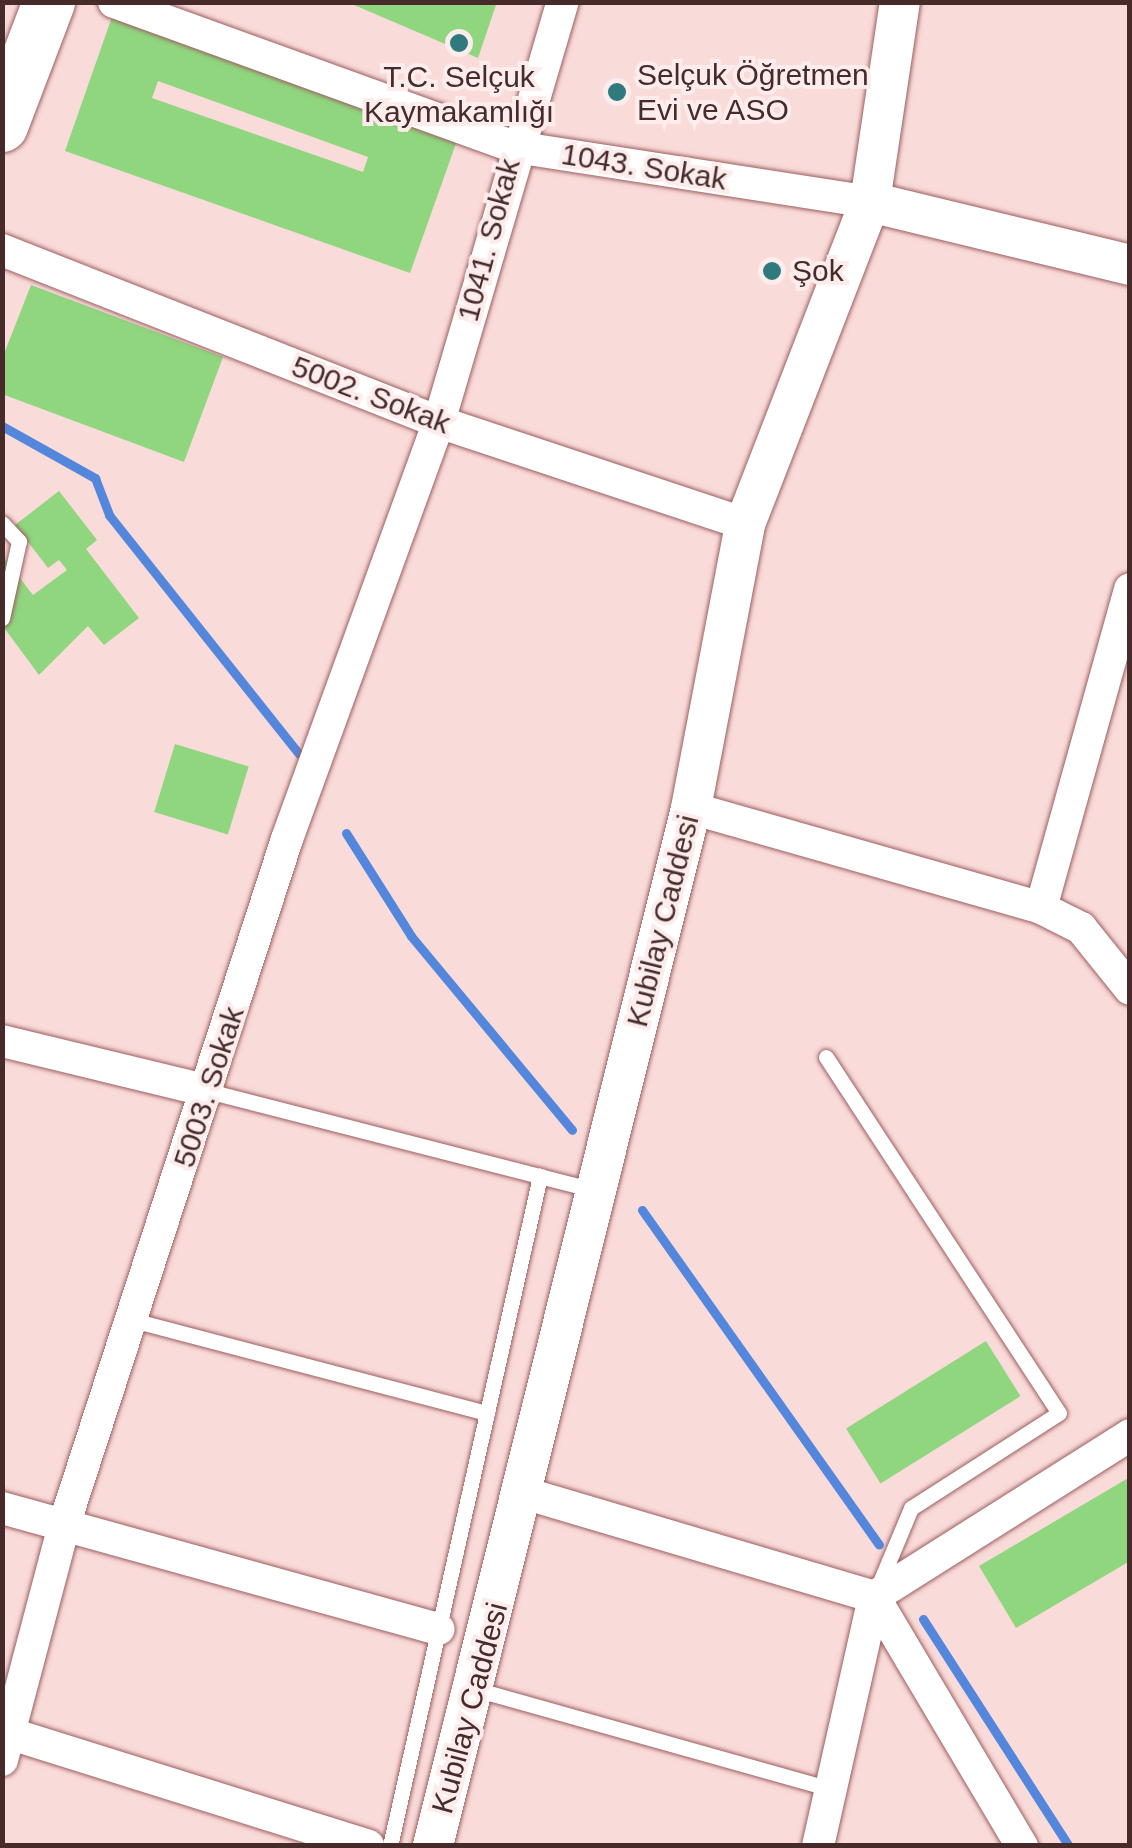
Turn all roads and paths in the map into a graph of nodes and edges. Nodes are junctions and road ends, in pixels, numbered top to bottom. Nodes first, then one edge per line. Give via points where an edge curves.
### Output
1 (49, 2) edge
2 (114, 2) edge
3 (564, 2) edge
4 (900, 2) edge
5 (2, 126) edge
6 (515, 147) junction
7 (870, 202) junction
8 (2, 250) edge
9 (1130, 265) edge
10 (439, 422) junction
11 (2, 523) edge
12 (745, 524) junction
13 (1130, 589) edge
14 (2, 618) edge
15 (1118, 686) edge
16 (690, 808) junction
17 (1041, 908) junction
18 (1130, 989) edge
19 (2, 1040) edge
20 (826, 1058) dead end
21 (208, 1090) junction
22 (540, 1176) junction
23 (597, 1191) junction
24 (132, 1320) junction
25 (487, 1412) junction
26 (1130, 1434) edge
27 (527, 1494) junction
28 (2, 1508) edge
29 (64, 1525) junction
30 (874, 1597) junction
31 (439, 1630) junction
32 (475, 1689) junction
33 (4, 1741) edge
34 (830, 1789) junction
35 (368, 1846) edge
36 (390, 1846) edge
37 (433, 1846) edge
38 (818, 1846) edge
39 (1022, 1846) edge

1 - 5 highway
2 - 6 street, 1043. Sokak
3 - 6 street, 1041. Sokak
4 - 7 street, Kubilay Caddesi
6 - 7 street, 1043. Sokak
6 - 10 street, 1041. Sokak
7 - 9 street, 1043. Sokak
7 - 12 street, Kubilay Caddesi
8 - 10 street, 5002. Sokak
10 - 12 street, 5002. Sokak
10 - 21 street, 5003. Sokak via 287,839
11 - 14 lane via 19,541
12 - 16 street, Kubilay Caddesi
13 - 15 street
15 - 17 street
16 - 17 street
16 - 23 street, Kubilay Caddesi
17 - 18 street via 1080,928
19 - 21 street
20 - 30 lane via 1059,1412 911,1508
21 - 22 lane
21 - 24 street, 5003. Sokak
22 - 23 lane
22 - 25 lane
23 - 27 street, Kubilay Caddesi
24 - 25 lane
24 - 29 street, 5003. Sokak
25 - 31 lane
26 - 30 street
27 - 30 street
27 - 32 street, Kubilay Caddesi
28 - 29 street
29 - 31 street
29 - 33 street, 5003. Sokak
30 - 34 street
30 - 39 street
31 - 36 lane
32 - 34 lane
32 - 37 street, Kubilay Caddesi
33 - 35 street
34 - 38 street

